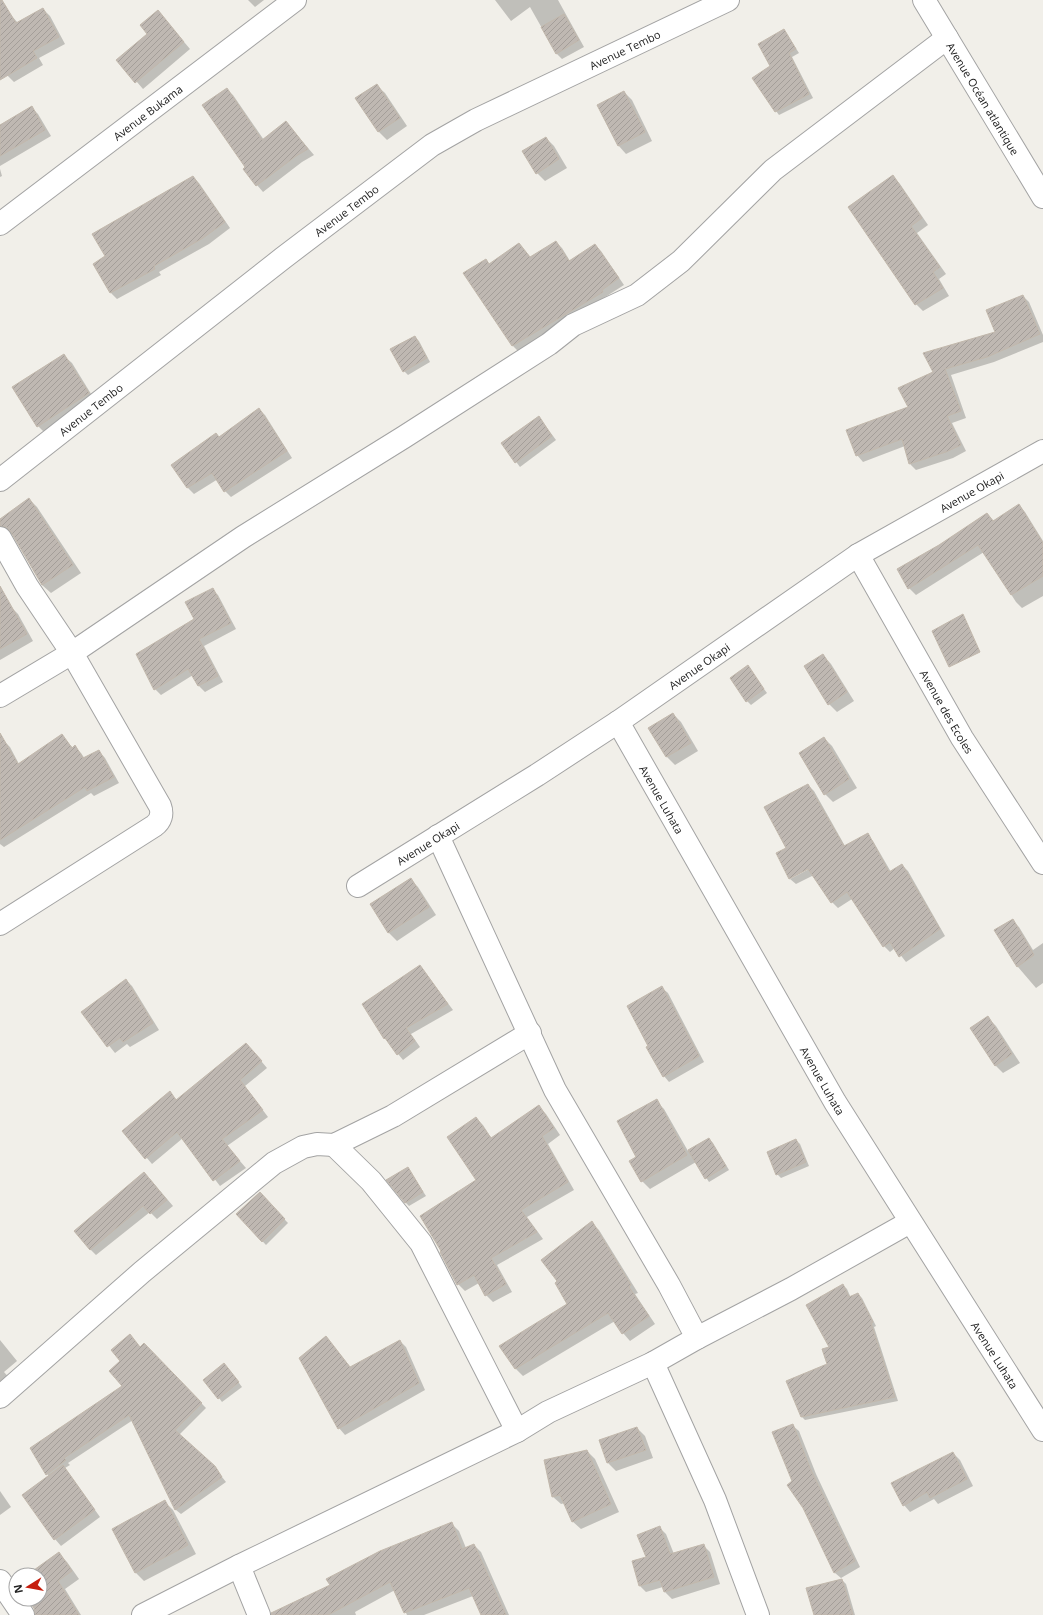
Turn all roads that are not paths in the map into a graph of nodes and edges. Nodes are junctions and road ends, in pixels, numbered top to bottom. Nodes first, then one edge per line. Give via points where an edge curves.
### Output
1 (295, 0) edge
2 (728, 0) edge
3 (924, 0) edge
4 (947, 38) junction
5 (1043, 197) edge
6 (0, 224) edge
7 (1043, 451) edge
8 (0, 480) edge
9 (0, 538) edge
10 (858, 555) junction
11 (72, 653) junction
12 (0, 696) edge
13 (618, 722) junction
14 (438, 836) junction
15 (1043, 862) edge
16 (358, 886) dead end
17 (0, 924) edge
18 (530, 1034) junction
19 (334, 1145) junction
20 (910, 1222) junction
21 (697, 1338) junction
22 (653, 1363) junction
23 (0, 1397) edge
24 (1043, 1430) edge
25 (517, 1431) junction
26 (238, 1566) junction
27 (0, 1581) edge
28 (23, 1615) edge
29 (143, 1615) edge
30 (259, 1615) edge
31 (758, 1615) edge

1 - 6 street, Avenue Bukama
2 - 8 street, Avenue Tembo via 476,120 432,145 283,258
3 - 4 street, Avenue Océan atlantique
4 - 5 street, Avenue Océan atlantique
4 - 11 street via 773,170 681,261 637,295 573,325 549,344 404,438 243,537
7 - 10 street, Avenue Okapi
9 - 11 street via 27,586
10 - 13 street, Avenue Okapi
10 - 15 street, Avenue des Ecoles via 962,738
11 - 12 street
11 - 17 street via 160,806 161,816 154,826
13 - 14 street, Avenue Okapi
13 - 20 street, Avenue Luhata via 835,1102
14 - 16 street, Avenue Okapi
14 - 18 street
18 - 19 street via 393,1116
18 - 21 street via 555,1090 669,1285
19 - 23 street via 303,1146 274,1162 142,1272
19 - 25 street via 371,1181 421,1243
20 - 21 street
20 - 24 street, Avenue Luhata
21 - 22 street
22 - 25 street via 548,1412
22 - 31 street via 715,1500
25 - 26 street
26 - 29 street
26 - 30 street
27 - 28 street

